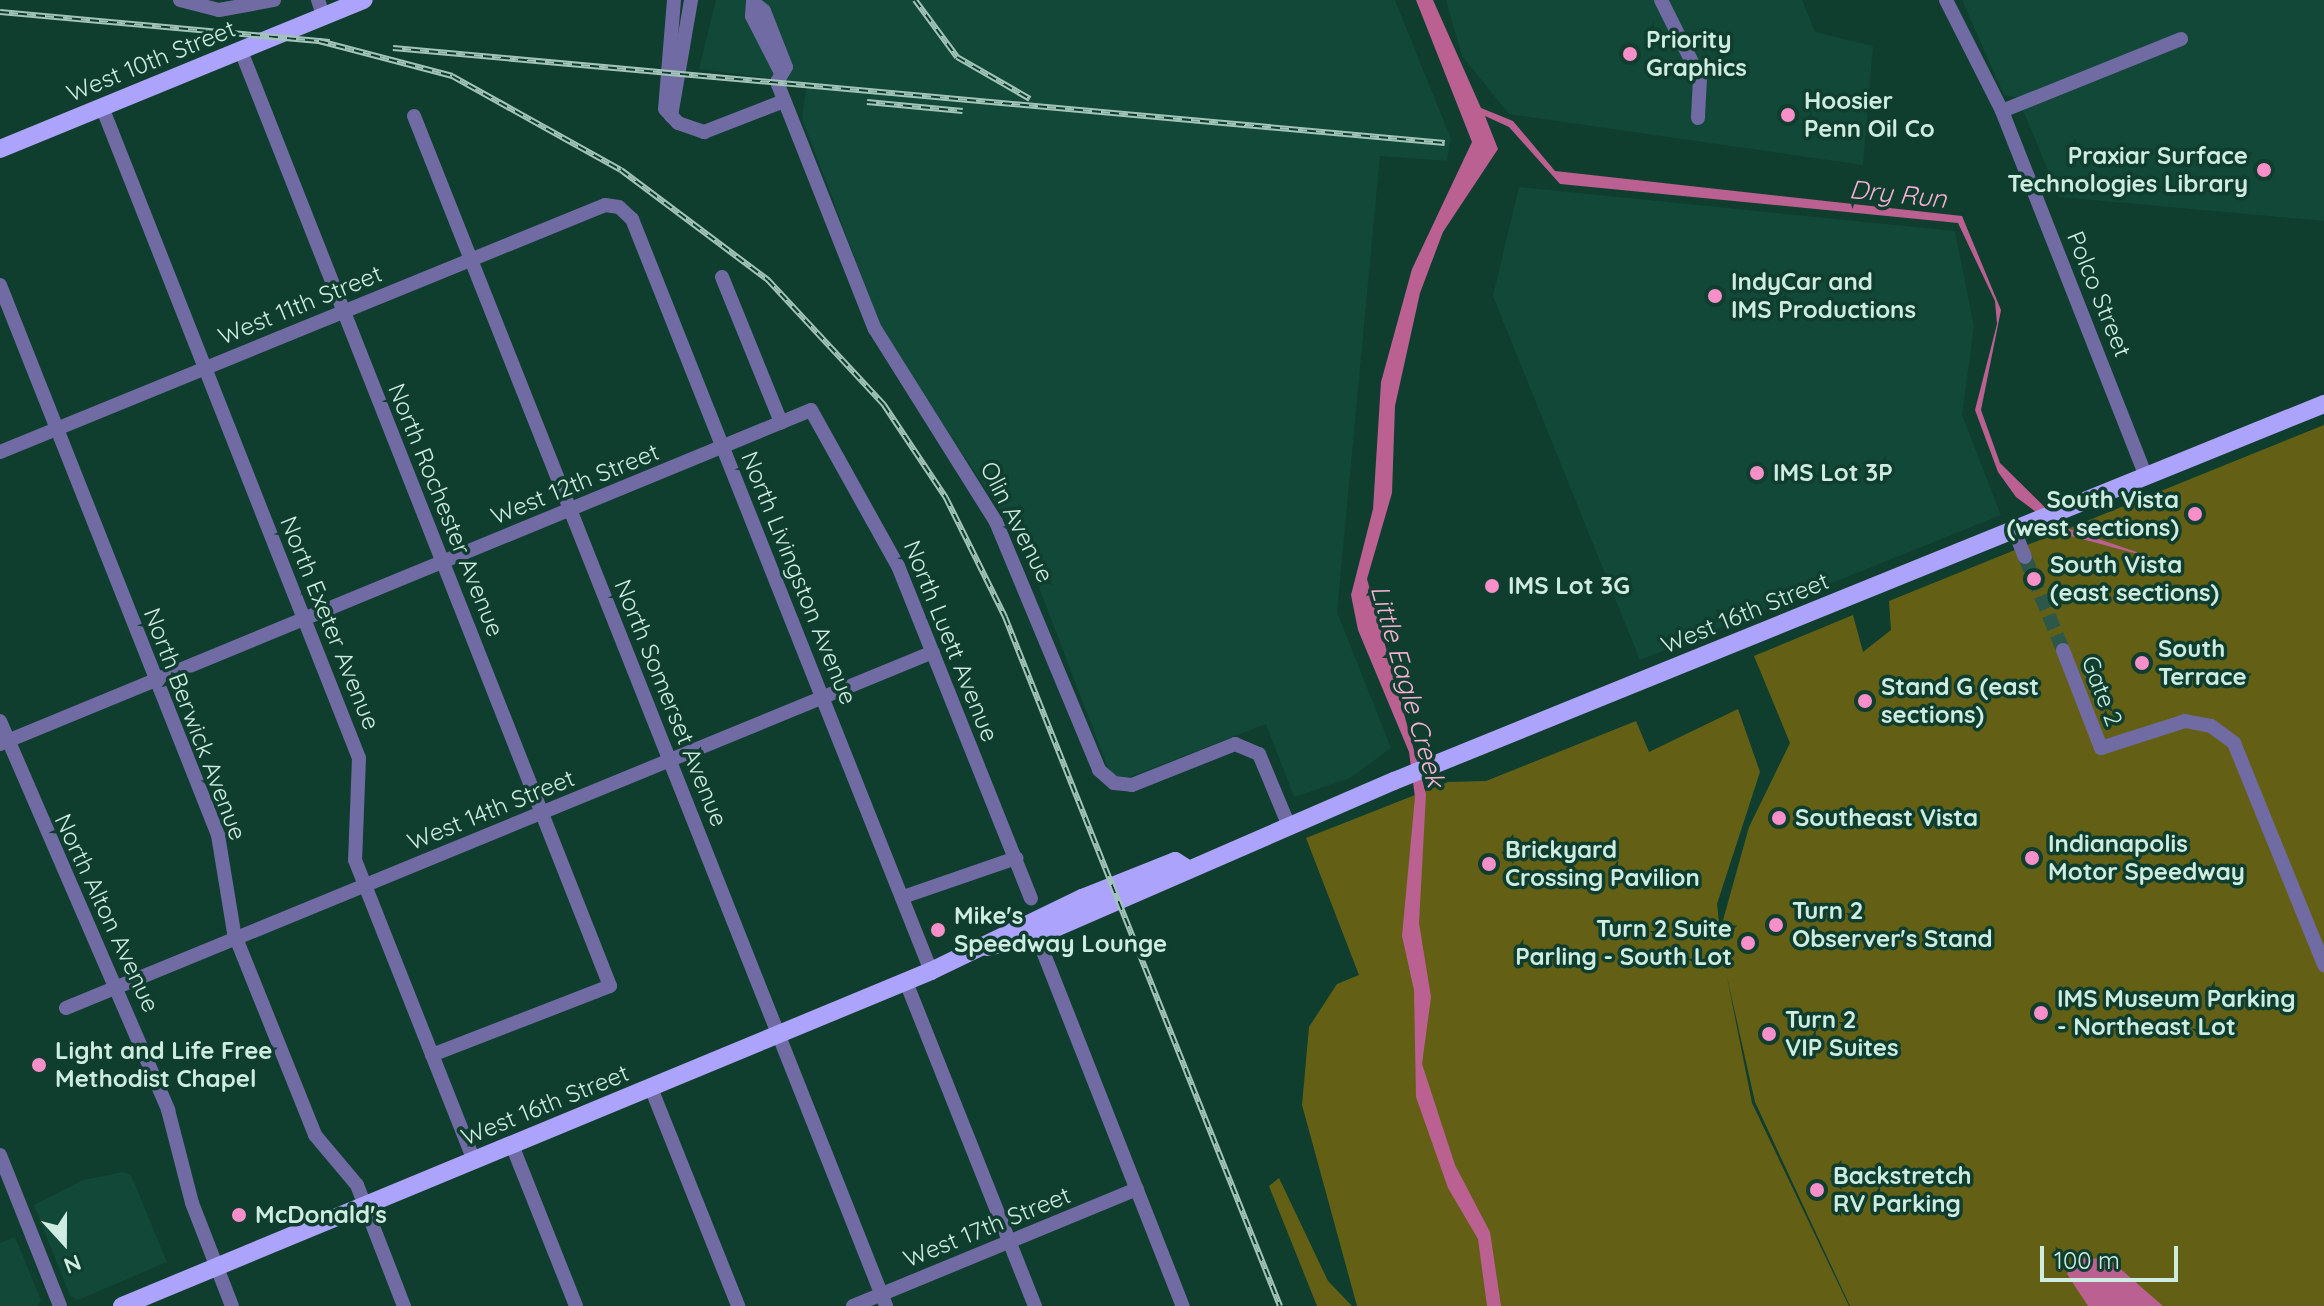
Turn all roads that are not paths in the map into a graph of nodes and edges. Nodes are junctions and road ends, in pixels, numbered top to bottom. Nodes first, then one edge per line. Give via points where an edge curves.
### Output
1 (180, 0) edge
2 (274, 0) edge
3 (364, 0) edge
4 (674, 0) edge
5 (691, 0) edge
6 (1661, 0) edge
7 (1946, 0) edge
8 (321, 8) edge
9 (2181, 39) dead end
10 (241, 51) junction
11 (781, 73) dead end
12 (784, 101) junction
13 (102, 107) junction
14 (2002, 111) junction
15 (414, 116) dead end
16 (671, 116) junction
17 (1698, 118) dead end
18 (0, 149) edge
19 (617, 206) joint
20 (471, 259) junction
21 (722, 277) dead end
22 (0, 285) edge
23 (344, 312) junction
24 (205, 368) junction
25 (2324, 404) edge
26 (811, 410) joint
27 (781, 422) junction
28 (57, 429) junction
29 (724, 446) junction
30 (0, 452) edge
31 (2146, 476) junction
32 (571, 509) junction
33 (2014, 530) junction
34 (2025, 557) tunnel mouth
35 (443, 562) junction
36 (304, 618) junction
37 (2063, 650) tunnel mouth
38 (933, 652) junction
39 (156, 680) junction
40 (823, 697) junction
41 (0, 721) edge
42 (4, 742) edge
43 (670, 760) junction
44 (542, 813) junction
45 (1289, 826) junction
46 (1016, 858) junction
47 (364, 886) junction
48 (903, 897) junction
49 (1031, 898) dead end
50 (237, 938) junction
51 (1044, 954) dead end
52 (2324, 965) edge
53 (931, 971) junction
54 (906, 982) junction
55 (119, 987) junction
56 (66, 1008) dead end
57 (779, 1035) junction
58 (432, 1055) junction
59 (651, 1088) junction
60 (512, 1145) junction
61 (0, 1155) edge
62 (474, 1160) junction
63 (1137, 1189) junction
64 (364, 1206) junction
65 (1009, 1242) junction
66 (216, 1267) junction
67 (884, 1300) edge
68 (60, 1306) edge
69 (122, 1306) edge
70 (232, 1306) edge
71 (404, 1306) edge
72 (576, 1306) edge
73 (738, 1306) edge
74 (853, 1306) edge
75 (1035, 1306) edge
76 (1183, 1306) edge

1 - 2 street via 219,10
3 - 8 main road, West 10th Street
4 - 16 street
5 - 16 street
6 - 17 street via 1700,78
7 - 14 street, Polco Street
8 - 10 main road, West 10th Street
9 - 14 street
10 - 13 main road, West 10th Street
10 - 23 street, North Rochester Avenue
11 - 12 street, Olin Avenue via 777,82
12 - 16 street via 704,132
12 - 45 street, Olin Avenue via 880,341 996,522 1103,775 1132,785 1235,744 1259,754
13 - 18 main road, West 10th Street
13 - 24 street, North Exeter Avenue
14 - 31 street, Polco Street
15 - 20 street, North Somerset Avenue
19 - 20 street, West 11th Street
19 - 29 street, North Livingston Avenue via 632,219
20 - 23 street, West 11th Street
20 - 32 street, North Somerset Avenue
21 - 27 street
22 - 28 street, North Berwick Avenue
23 - 24 street, West 11th Street
23 - 35 street, North Rochester Avenue
24 - 28 street, West 11th Street
24 - 36 street, North Exeter Avenue
25 - 31 main road, West 16th Street
26 - 27 street, West 12th Street
26 - 38 street, North Luett Avenue via 884,537
27 - 29 street, West 12th Street
28 - 30 street, West 11th Street
28 - 39 street, North Berwick Avenue
29 - 32 street, West 12th Street
29 - 40 street, North Livingston Avenue
31 - 33 main road, West 16th Street
32 - 35 street, West 12th Street
32 - 43 street, North Somerset Avenue
33 - 34 street
33 - 45 main road, West 16th Street
35 - 36 street, West 12th Street
35 - 44 street, North Rochester Avenue
36 - 39 street, West 12th Street
36 - 47 street, North Exeter Avenue via 360,761 351,834
37 - 52 street, Gate 2 via 2101,748 2185,721 2227,735
38 - 40 street, West 14th Street
38 - 46 street, North Luett Avenue
39 - 42 street, West 12th Street
39 - 50 street, North Berwick Avenue via 220,841
40 - 43 street, West 14th Street
40 - 48 street, North Livingston Avenue
41 - 42 street, North Alton Avenue
42 - 55 street, North Alton Avenue via 63,881
43 - 44 street, West 14th Street
43 - 57 street, North Somerset Avenue
44 - 47 street, West 14th Street
44 - 58 street, North Rochester Avenue via 610,986
45 - 53 main road, West 16th Street via 1012,946 987,947
46 - 48 street
46 - 49 street, North Luett Avenue
47 - 50 street, West 14th Street
47 - 58 street, North Exeter Avenue
48 - 53 street, North Livingston Avenue
50 - 55 street, West 14th Street
50 - 64 street, North Berwick Avenue via 317,1139 352,1178
51 - 63 street
53 - 54 main road, West 16th Street
54 - 57 main road, West 16th Street
54 - 65 street
55 - 56 street, West 14th Street
55 - 66 street, North Alton Avenue via 168,1110
57 - 59 main road, West 16th Street
57 - 67 street, North Somerset Avenue
58 - 62 street, North Exeter Avenue
59 - 60 main road, West 16th Street
59 - 73 street
60 - 62 main road, West 16th Street
60 - 72 street
61 - 68 street
62 - 64 main road, West 16th Street
63 - 65 street, West 17th Street
63 - 76 street
64 - 66 main road, West 16th Street
64 - 71 street, North Berwick Avenue
65 - 67 street, West 17th Street
65 - 75 street
66 - 69 main road, West 16th Street
66 - 70 street, North Alton Avenue
67 - 74 street, West 17th Street

